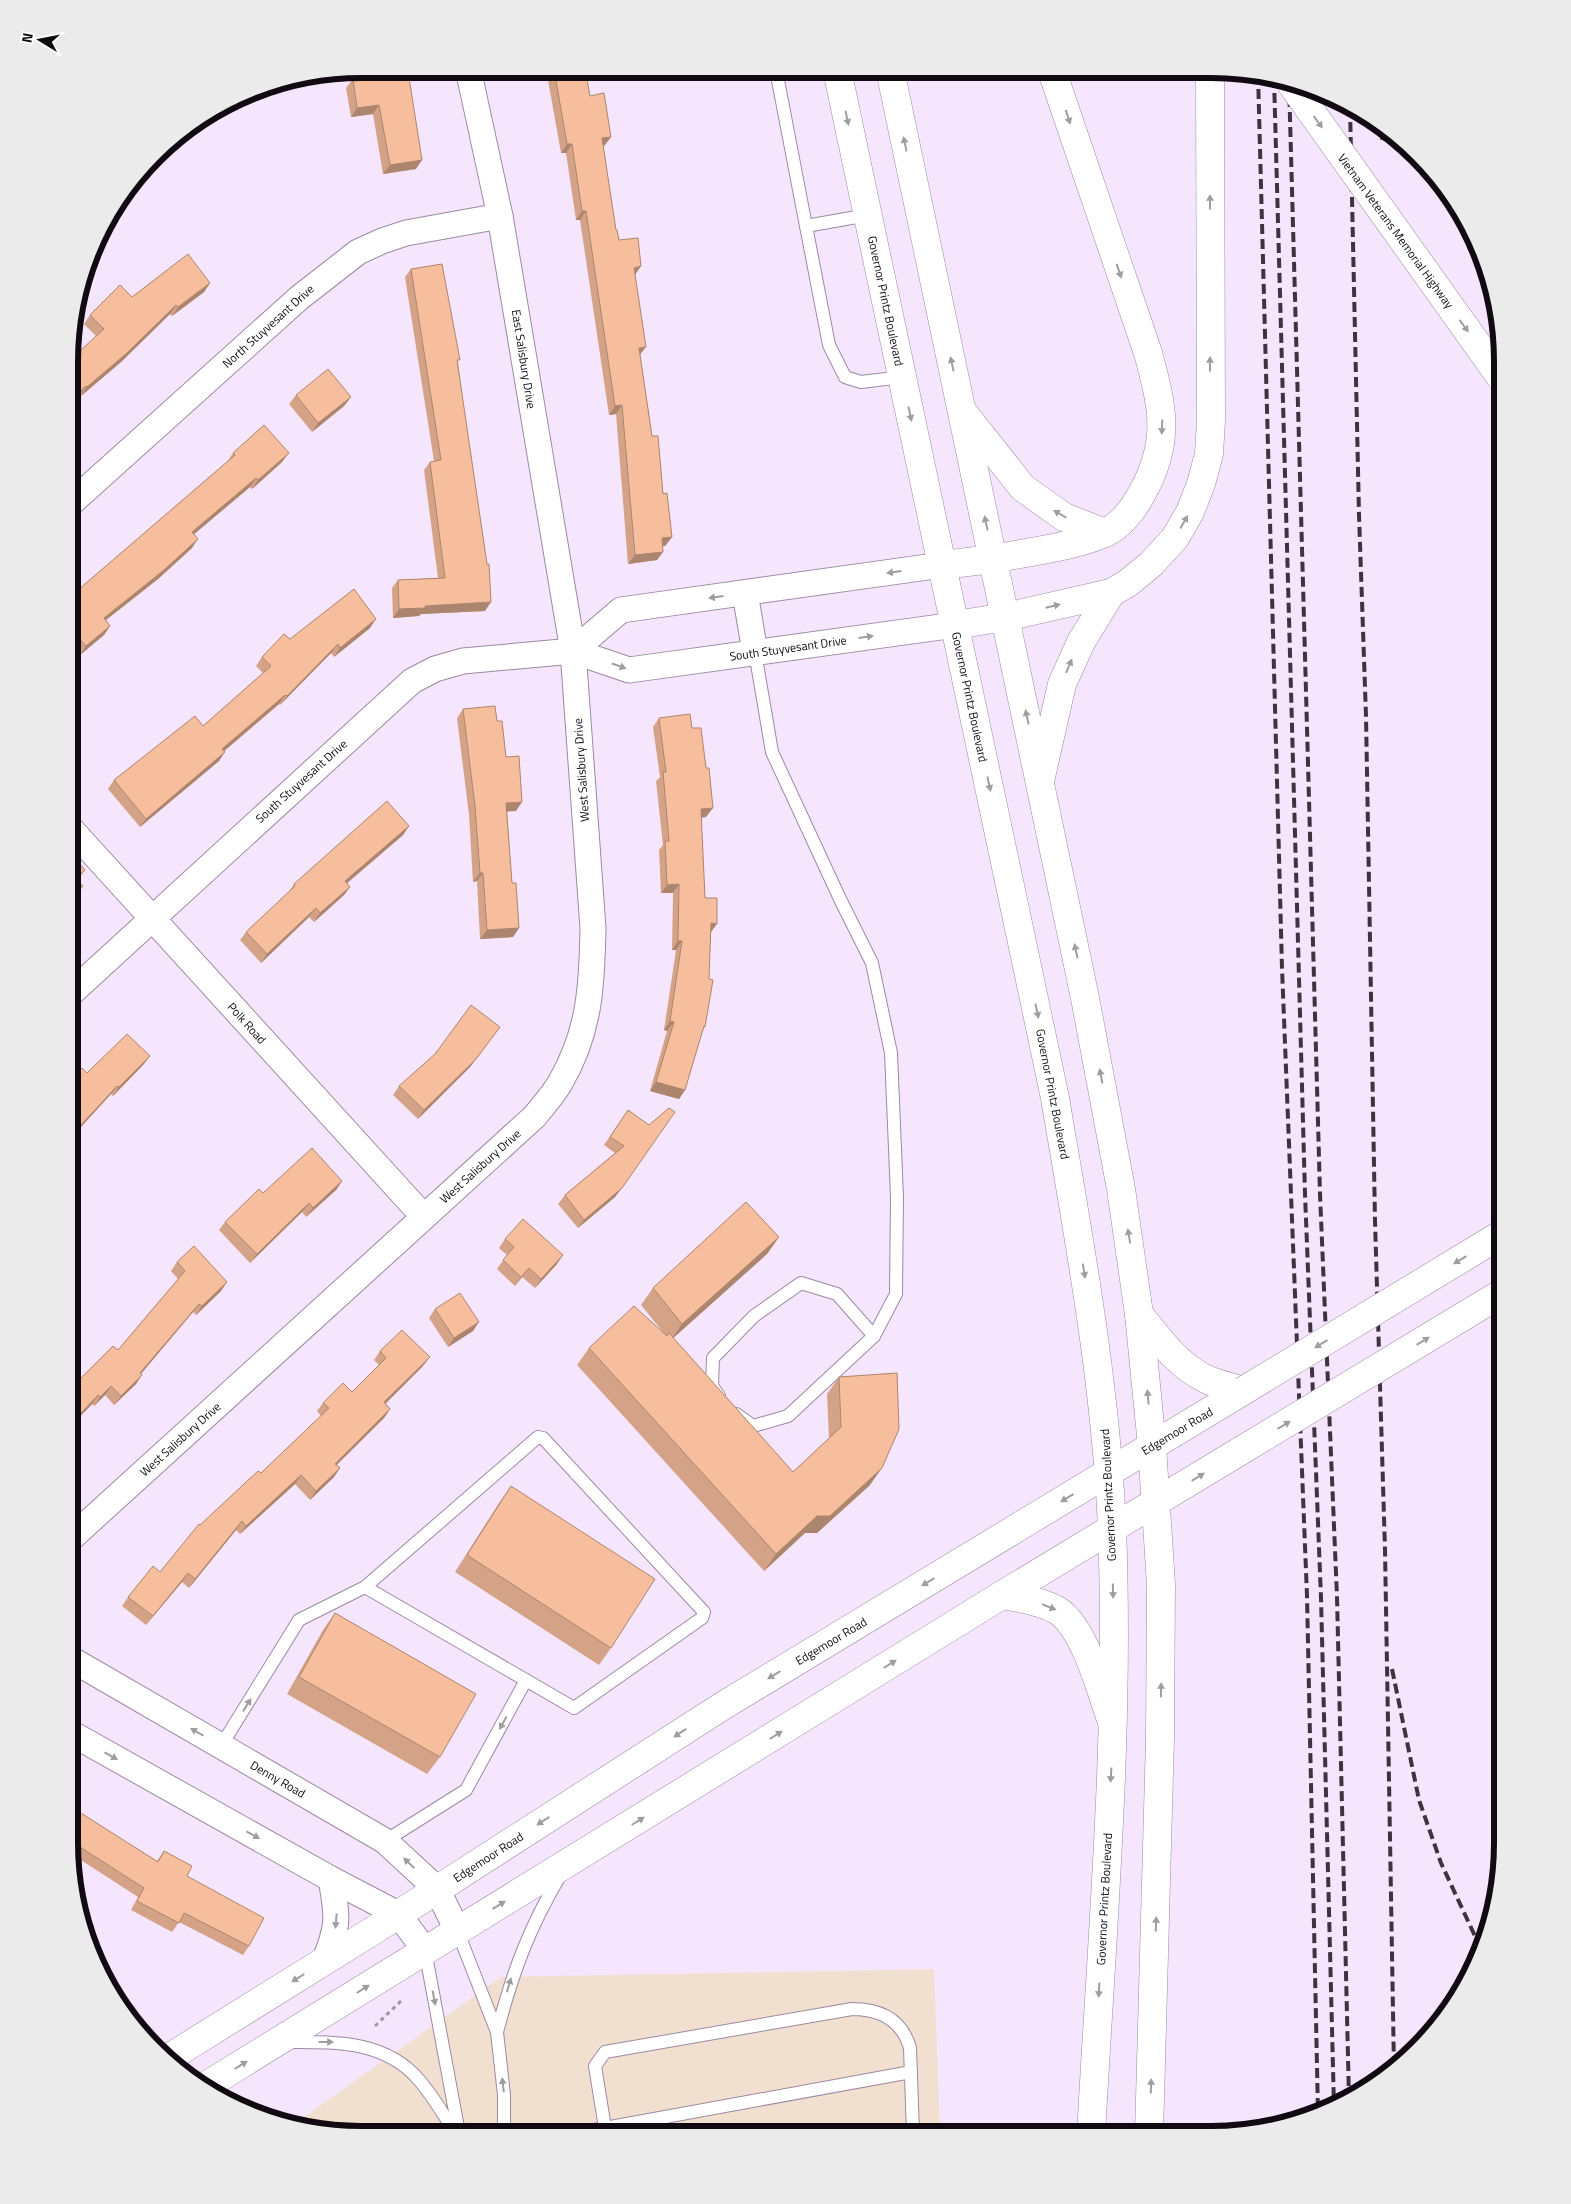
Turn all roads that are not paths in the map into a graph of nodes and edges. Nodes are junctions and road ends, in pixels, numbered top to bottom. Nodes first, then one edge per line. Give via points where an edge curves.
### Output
1 (470, 77) edge
2 (777, 77) edge
3 (838, 77) edge
4 (891, 77) edge
5 (1054, 77) edge
6 (1210, 77) edge
7 (1297, 92) edge
8 (868, 215) junction
9 (500, 216) junction
10 (806, 226) junction
11 (1494, 368) edge
12 (902, 376) junction
13 (962, 411) junction
14 (78, 498) edge
15 (1105, 532) junction
16 (993, 559) junction
17 (942, 565) junction
18 (746, 593) junction
19 (1111, 593) junction
20 (1006, 617) junction
21 (955, 625) junction
22 (573, 650) junction
23 (755, 652) junction
24 (1040, 781) junction
25 (78, 837) edge
26 (152, 918) junction
27 (78, 987) edge
28 (424, 1217) junction
29 (1494, 1239) edge
30 (1494, 1298) edge
31 (1139, 1314) junction
32 (874, 1336) junction
33 (1243, 1391) junction
34 (1152, 1446) junction
35 (1108, 1472) junction
36 (1156, 1502) junction
37 (1112, 1528) junction
38 (78, 1532) edge
39 (365, 1587) junction
40 (1002, 1594) junction
41 (78, 1663) edge
42 (526, 1680) junction
43 (1113, 1727) junction
44 (78, 1737) edge
45 (221, 1746) junction
46 (385, 1841) junction
47 (566, 1865) junction
48 (331, 1879) junction
49 (437, 1889) junction
50 (398, 1914) junction
51 (457, 1930) junction
52 (424, 1950) junction
53 (324, 1962) junction
54 (497, 2032) junction
55 (277, 2042) junction
56 (173, 2055) edge
57 (911, 2072) junction
58 (210, 2083) edge
59 (453, 2126) edge
60 (457, 2126) edge
61 (504, 2126) edge
62 (605, 2126) edge
63 (616, 2126) edge
64 (913, 2126) edge
65 (1091, 2126) edge
66 (1149, 2126) edge

1 - 9 street, East Salisbury Drive
2 - 10 lane
3 -> 8 main road, Governor Printz Boulevard
13 -> 4 main road
5 -> 15 main road via 1148,352 1160,397 1162,425 1152,478 1135,507
19 -> 6 main road via 1151,564 1175,538 1201,484 1209,454
7 -> 11 main road, Vietnam Veterans Memorial Highway, bridge
8 - 10 lane
8 - 12 main road, Governor Printz Boulevard
9 - 14 street, North Stuyvesant Drive via 406,233 358,252 299,298
9 - 22 street, East Salisbury Drive
10 - 12 lane via 829,346 845,377 861,382
12 -> 17 main road, Governor Printz Boulevard
15 -> 13 main road via 1064,517 1023,488
16 -> 13 main road
15 - 16 main road via 1080,541
16 - 17 main road
16 - 20 main road
17 -> 18 street
17 - 21 main road, Governor Printz Boulevard
18 -> 22 street via 621,610
18 - 23 street
20 -> 19 main road, South Stuyvesant Drive
24 -> 19 main road via 1062,684 1080,642
20 - 21 main road, South Stuyvesant Drive
24 -> 20 main road
23 -> 21 street, South Stuyvesant Drive
21 -> 35 main road, Governor Printz Boulevard via 1055,1098 1089,1303
22 -> 23 street, South Stuyvesant Drive via 629,670
22 - 26 street, South Stuyvesant Drive via 463,661 435,669 412,681
22 - 28 street, West Salisbury Drive via 593,928 588,1012 577,1048 559,1084 534,1117
23 - 32 lane via 772,752 872,963 891,1054 897,1197 896,1294
31 -> 24 main road via 1106,1102
25 - 26 street, Polk Road
26 - 27 street, South Stuyvesant Drive
26 - 28 street, Polk Road
28 - 38 street, West Salisbury Drive
29 -> 33 main road, Edgemoor Road, bridge
36 -> 30 main road, bridge
31 - 33 main road via 1177,1360 1189,1369
34 -> 31 main road
32 - 32 lane via 788,1416 753,1426 733,1412 712,1386 713,1358 754,1316 801,1283 836,1294
33 - 34 main road, Edgemoor Road
34 - 35 main road, Edgemoor Road
34 - 36 main road
35 - 37 main road, Governor Printz Boulevard
35 -> 49 main road, Edgemoor Road via 721,1707
36 - 37 main road
66 -> 36 main road via 1161,1729 1161,1585
37 - 40 main road
37 -> 43 main road, Governor Printz Boulevard
39 - 42 lane
39 - 42 lane via 538,1438 543,1438 704,1612 702,1618 574,1708
45 -> 39 lane via 299,1620
40 -> 43 main road via 1057,1610 1073,1626 1087,1652
47 -> 40 main road
45 -> 41 street, Denny Road
42 -> 46 lane via 466,1790
43 -> 65 main road, Governor Printz Boulevard
44 -> 48 street
45 - 46 street, Denny Road
49 -> 46 street, Denny Road
51 -> 47 main road
54 -> 47 lane via 510,1982 526,1940
48 - 50 street
48 -> 53 street via 337,1913 335,1936
49 - 50 main road, Edgemoor Road
49 - 51 street, Denny Road
50 - 52 street
50 - 53 main road, Edgemoor Road
51 - 52 main road
51 - 54 lane
55 -> 52 main road
52 -> 60 lane
53 -> 56 main road, Edgemoor Road
61 -> 54 lane
58 -> 55 main road
55 -> 59 lane via 344,2043 368,2047 396,2060 418,2079
57 - 62 lane via 907,2036 899,2026 870,2009 852,2009 605,2052 595,2066
57 - 63 lane
57 - 64 lane

